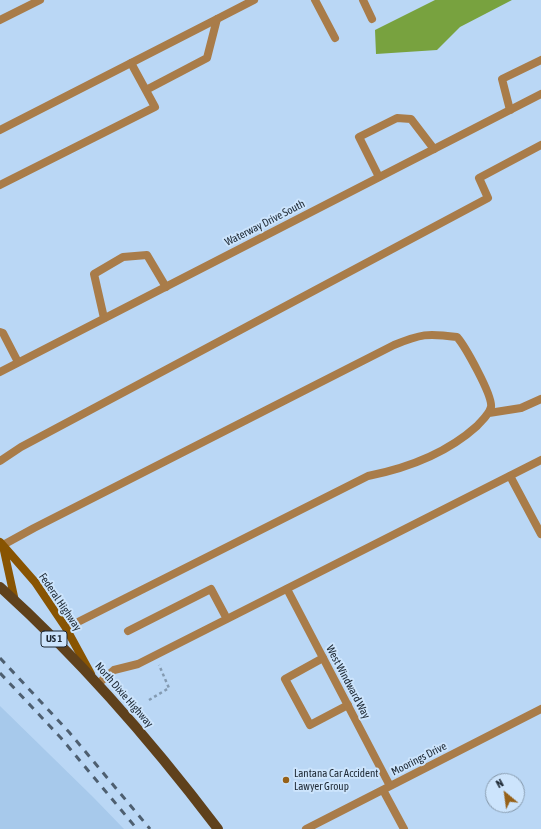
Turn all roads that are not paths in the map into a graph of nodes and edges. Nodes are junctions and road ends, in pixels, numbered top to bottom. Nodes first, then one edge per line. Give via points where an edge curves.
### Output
1 (40, 0) edge
2 (254, 0) edge
3 (315, 0) edge
4 (363, 0) edge
5 (217, 19) junction
6 (372, 19) dead end
7 (0, 20) edge
8 (335, 38) dead end
9 (541, 60) edge
10 (131, 63) junction
11 (146, 90) junction
12 (541, 94) edge
13 (510, 110) junction
14 (0, 130) edge
15 (541, 145) edge
16 (434, 149) junction
17 (379, 177) junction
18 (0, 185) edge
19 (166, 287) junction
20 (104, 318) junction
21 (0, 332) edge
22 (18, 362) junction
23 (0, 372) edge
24 (541, 399) edge
25 (490, 413) junction
26 (541, 460) edge
27 (0, 461) edge
28 (510, 476) junction
29 (541, 534) edge
30 (2, 544) edge
31 (0, 587) edge
32 (287, 589) junction
33 (16, 601) junction
34 (227, 619) junction
35 (66, 628) junction
36 (128, 631) dead end
37 (324, 658) junction
38 (96, 680) junction
39 (348, 704) junction
40 (541, 709) edge
41 (387, 788) junction
42 (218, 829) edge
43 (306, 829) edge
44 (404, 829) edge

1 - 7 street
2 - 5 street
3 - 8 street
4 - 6 street
5 - 10 street
5 - 11 street via 207,58
9 - 13 street via 502,79
10 - 11 street
10 - 14 street
11 - 18 street via 155,107
12 - 13 street, Waterway Drive South
13 - 16 street, Waterway Drive South
15 - 27 street via 479,178 488,198 21,447
16 - 17 street, Waterway Drive South
16 - 17 street via 411,119 398,118 385,124 359,138
17 - 19 street, Waterway Drive South
19 - 20 street, Waterway Drive South
19 - 20 street via 147,255 123,257 94,274
20 - 22 street, Waterway Drive South
21 - 22 street via 3,333
22 - 23 street, Waterway Drive South
24 - 25 street via 521,408
25 - 30 street via 492,405 489,396 462,343 456,337 432,334 416,336 364,359
25 - 35 street via 468,434 431,457 368,476
26 - 28 street
28 - 29 street
28 - 32 street
30 - 33 main road
30 - 35 main road, Federal Highway via 35,582
31 - 33 main road, North Dixie Highway / US 1
32 - 34 street
32 - 37 street, West Windward Way
33 - 38 main road, North Dixie Highway / US 1
34 - 36 street via 211,589
34 - 38 street via 138,664 114,670
35 - 38 main road, Federal Highway
37 - 39 street, West Windward Way
37 - 39 street via 286,679 310,725
38 - 42 main road, North Dixie Highway / US 1 via 181,780
39 - 41 street, West Windward Way
40 - 41 street, Moorings Drive
41 - 43 street, Moorings Drive
41 - 44 street, West Windward Way

